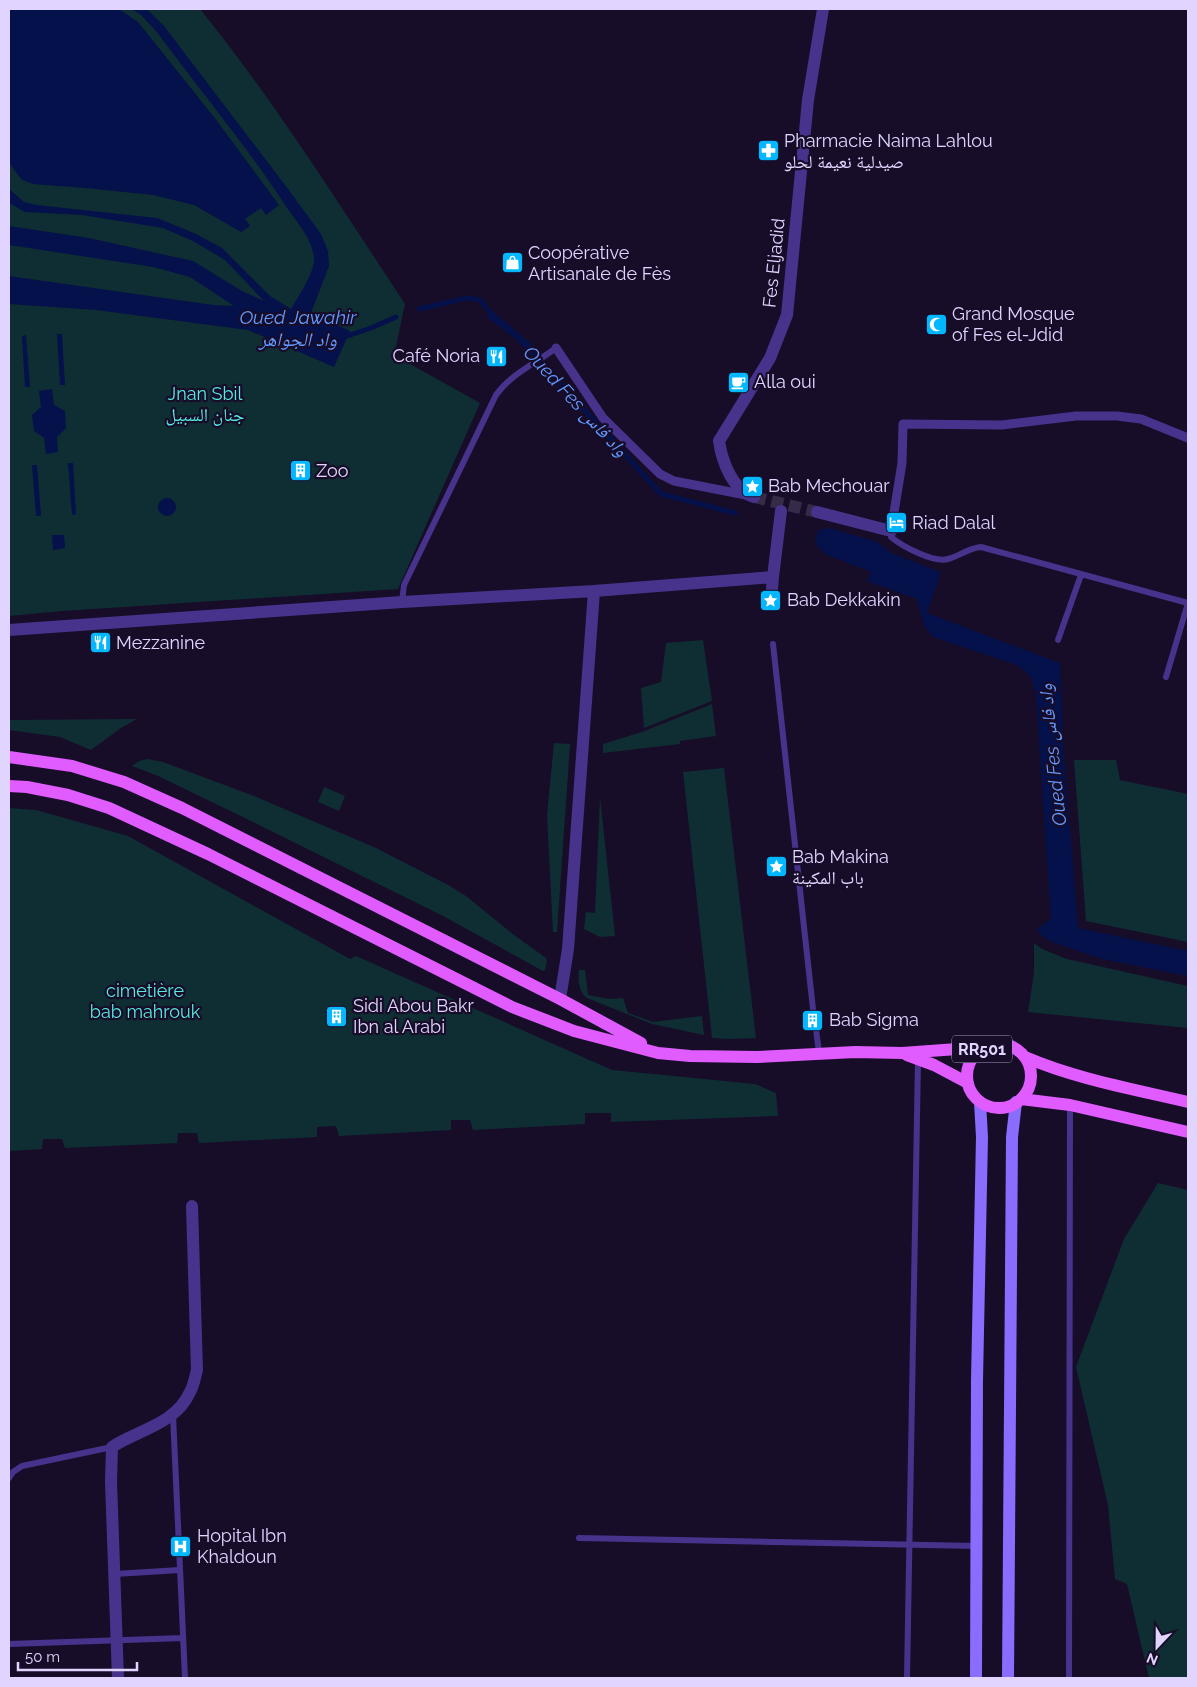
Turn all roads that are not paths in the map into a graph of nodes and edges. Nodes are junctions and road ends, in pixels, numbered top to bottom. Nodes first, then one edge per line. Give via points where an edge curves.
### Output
1 (823, 9) edge
2 (556, 348) joint
3 (1188, 438) edge
4 (752, 496) joint
5 (781, 511) dead end
6 (817, 512) tunnel mouth
7 (890, 531) junction
8 (1081, 575) junction
9 (773, 577) junction
10 (594, 591) junction
11 (772, 600) dead end
12 (402, 602) junction
13 (1188, 603) edge
14 (9, 630) edge
15 (1058, 640) dead end
16 (773, 644) dead end
17 (1166, 677) dead end
18 (9, 757) edge
19 (9, 786) edge
20 (560, 999) junction
21 (813, 1009) dead end
22 (816, 1029) dead end
23 (985, 1047) junction
24 (658, 1053) junction
25 (819, 1053) junction
26 (902, 1053) junction
27 (1024, 1057) junction
28 (918, 1058) junction
29 (968, 1083) junction
30 (1018, 1101) junction
31 (980, 1102) junction
32 (1188, 1102) edge
33 (1070, 1105) junction
34 (1188, 1132) edge
35 (192, 1206) dead end
36 (173, 1413) junction
37 (112, 1447) junction
38 (9, 1478) edge
39 (579, 1538) dead end
40 (910, 1544) junction
41 (976, 1546) junction
42 (180, 1570) junction
43 (115, 1574) junction
44 (183, 1638) junction
45 (118, 1640) junction
46 (9, 1644) edge
47 (118, 1678) edge
48 (185, 1678) edge
49 (907, 1678) edge
50 (976, 1678) edge
51 (1008, 1678) edge
52 (1069, 1678) edge

1 - 4 street, Fes Eljadid via 808,100 788,315 770,358 719,441 726,469
2 - 4 street via 603,418 660,474 674,481
2 - 12 lane via 524,368 496,395 404,585
3 - 7 street via 1141,419 1117,416 1076,416 1002,425 903,424 902,463
5 - 9 street
6 - 7 street
7 - 8 lane via 891,538 910,550 942,560 981,547
8 - 13 lane
8 - 15 lane
9 - 10 street
9 - 11 street
10 - 12 street
10 - 20 street via 568,949
12 - 14 street
13 - 17 lane
16 - 21 lane
18 - 20 main road via 72,766 124,782 250,841
19 - 24 main road via 68,795 109,808 208,854 512,1007 574,1031
20 - 24 main road
22 - 25 lane
23 - 26 main road
23 - 27 main road, RR501 via 993,1044 1011,1046
23 - 29 main road, RR501 via 970,1062
24 - 25 main road via 748,1057
25 - 26 main road
26 - 28 main road
27 - 30 main road, RR501 via 1030,1067 1031,1078 1028,1090
27 - 32 main road, RR501 via 1073,1075
28 - 29 main road
28 - 40 lane
29 - 31 main road, RR501
30 - 31 main road via 998,1108
30 - 33 main road
30 - 51 main road, RR501 via 1012,1137
31 - 41 main road, RR501
33 - 34 main road
33 - 52 lane
35 - 36 street via 197,1370 190,1393
36 - 37 street via 165,1421
36 - 42 lane
37 - 38 lane via 22,1466
37 - 43 street
39 - 40 lane
40 - 41 lane
40 - 49 lane
41 - 50 main road, RR501
42 - 43 lane
42 - 44 lane
43 - 45 street
44 - 45 lane
44 - 48 lane
45 - 46 lane
45 - 47 street

